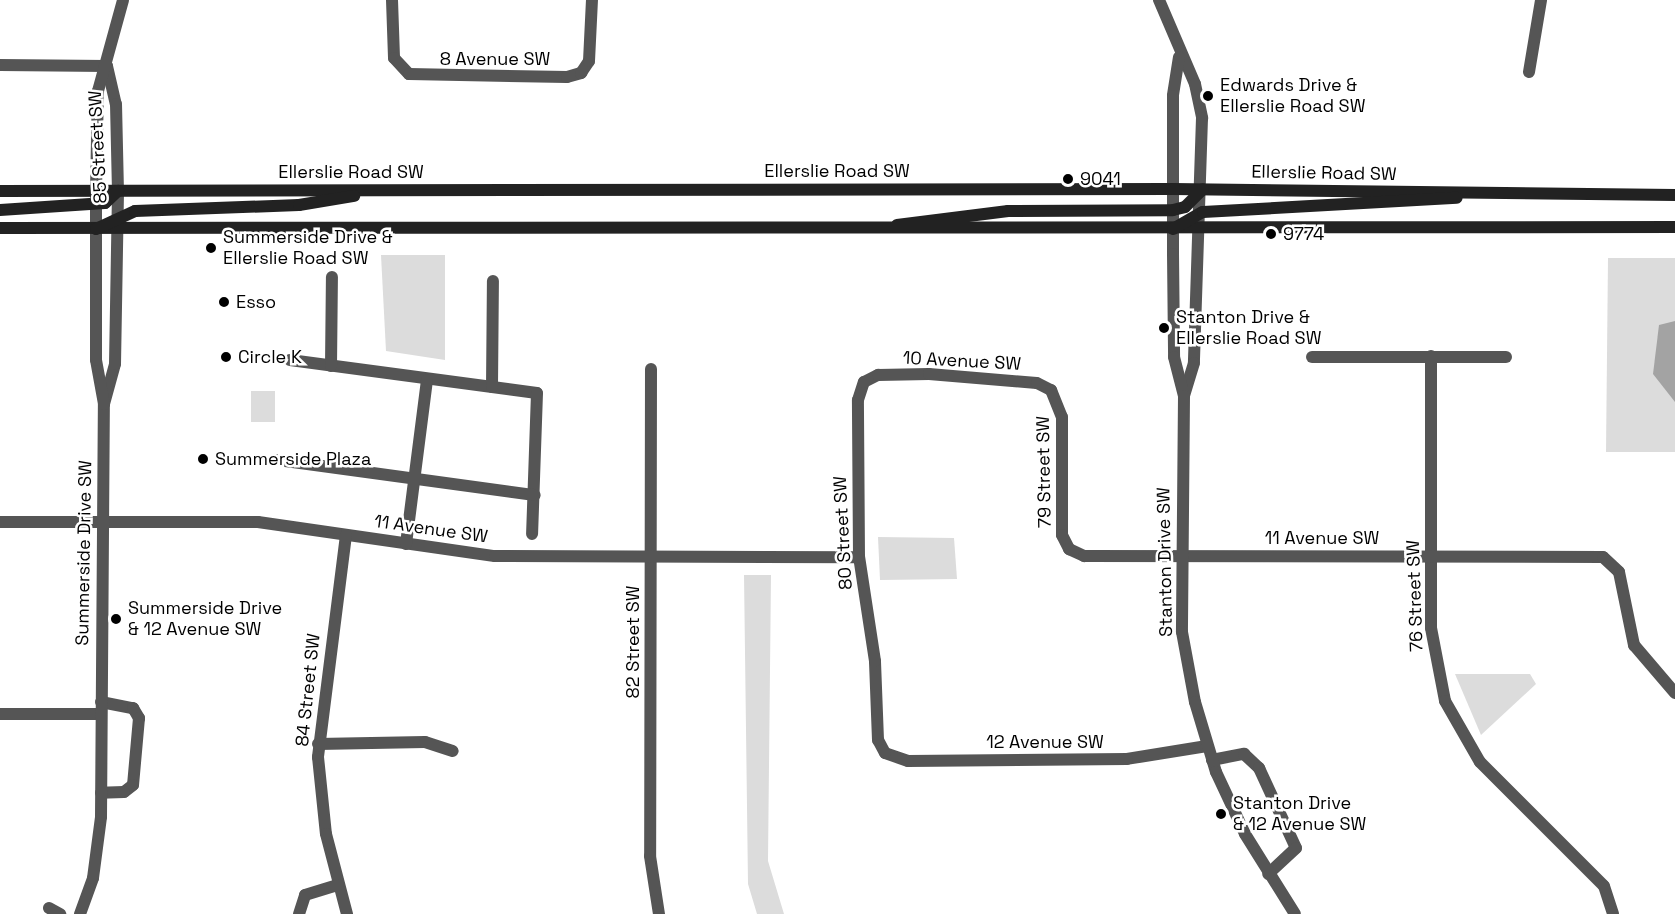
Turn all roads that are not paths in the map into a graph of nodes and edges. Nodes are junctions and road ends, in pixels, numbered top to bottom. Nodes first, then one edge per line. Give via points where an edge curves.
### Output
1 (123, 0) edge
2 (392, 0) edge
3 (592, 0) edge
4 (1159, 0) edge
5 (1540, 0) edge
6 (1179, 57) junction
7 (0, 65) edge
8 (107, 66) junction
9 (1529, 72) dead end
10 (1173, 189) junction
11 (1203, 189) junction
12 (394, 190) junction
13 (0, 191) edge
14 (96, 191) junction
15 (118, 191) junction
16 (1484, 193) junction
17 (1675, 195) edge
18 (96, 204) junction
19 (0, 210) edge
20 (1173, 210) junction
21 (1203, 212) junction
22 (119, 222) junction
23 (1675, 227) edge
24 (0, 228) edge
25 (96, 229) junction
26 (1173, 229) junction
27 (1202, 229) junction
28 (872, 230) junction
29 (332, 277) dead end
30 (493, 281) dead end
31 (1431, 356) junction
32 (1312, 357) dead end
33 (1506, 357) dead end
34 (290, 360) dead end
35 (331, 366) junction
36 (651, 369) dead end
37 (428, 380) junction
38 (864, 382) joint
39 (492, 387) junction
40 (1055, 394) joint
41 (1184, 396) junction
42 (104, 404) junction
43 (278, 460) dead end
44 (416, 480) junction
45 (535, 495) junction
46 (102, 521) junction
47 (0, 522) edge
48 (532, 534) dead end
49 (346, 535) junction
50 (406, 544) junction
51 (1069, 549) joint
52 (1179, 556) junction
53 (1431, 556) junction
54 (651, 557) junction
55 (859, 557) junction
56 (1675, 693) edge
57 (100, 708) junction
58 (0, 714) edge
59 (318, 744) junction
60 (1207, 746) junction
61 (453, 751) dead end
62 (885, 753) joint
63 (1212, 760) junction
64 (101, 793) junction
65 (1268, 874) junction
66 (338, 885) junction
67 (80, 914) edge
68 (299, 914) edge
69 (347, 914) edge
70 (659, 914) edge
71 (1295, 914) edge
72 (1613, 914) edge

1 - 8 street, 85 Street SW
2 - 3 street, 8 Avenue SW via 392,48 403,70 425,77 567,77 586,69
4 - 6 street, Stanton Drive SW
5 - 9 street
6 - 10 street, Stanton Drive SW via 1173,96
6 - 11 street, Stanton Drive SW via 1199,101
7 - 8 street
8 - 14 street, 85 Street SW via 96,108
8 - 15 street, 85 Street SW via 116,104
10 - 11 main road, Ellerslie Road SW
10 - 12 main road, Ellerslie Road SW
10 - 20 street, Stanton Drive SW
11 - 16 main road, Ellerslie Road SW
11 - 20 main road via 1185,207
11 - 21 street, Stanton Drive SW
12 - 15 main road, Ellerslie Road SW
12 - 22 main road via 299,205
13 - 14 main road, Ellerslie Road SW
14 - 15 main road, Ellerslie Road SW
14 - 18 street, 85 Street SW
15 - 18 main road
15 - 22 street, 85 Street SW
16 - 17 main road, Ellerslie Road SW
16 - 21 main road via 1398,204
18 - 19 main road
18 - 25 street, 85 Street SW
20 - 26 street, Stanton Drive SW
20 - 28 main road via 942,215
21 - 26 main road
21 - 27 street, Stanton Drive SW
22 - 25 main road
22 - 28 main road
22 - 42 street, Summerside Drive SW via 115,364
23 - 27 main road
24 - 25 main road
25 - 42 street, Summerside Drive SW via 96,360
26 - 27 main road
26 - 28 main road
26 - 41 street, Stanton Drive SW via 1174,357
27 - 41 street, Stanton Drive SW via 1194,363
29 - 35 street
30 - 39 street
31 - 32 street
31 - 33 street
31 - 53 street, 76 Street SW
34 - 35 street
35 - 37 street
36 - 54 street, 82 Street SW
37 - 39 street
37 - 44 street
38 - 40 street, 10 Avenue SW via 878,375 929,374 1037,383
38 - 55 street, 80 Street SW via 858,400
39 - 45 street via 537,393
40 - 51 street, 79 Street SW via 1062,417 1062,528
41 - 52 street, Stanton Drive SW
42 - 46 street, Summerside Drive SW
43 - 44 street
44 - 45 street
44 - 50 street
45 - 48 street
46 - 47 street, 11 Avenue SW
46 - 49 street, 11 Avenue SW via 239,521
46 - 57 street, Summerside Drive SW
49 - 50 street, 11 Avenue SW
49 - 59 street, 84 Street SW
50 - 54 street, 11 Avenue SW via 495,556
51 - 52 street, 11 Avenue SW via 1084,556
52 - 53 street, 11 Avenue SW
52 - 60 street, Stanton Drive SW via 1182,632
53 - 56 street, 11 Avenue SW via 1595,556 1612,562 1634,645
53 - 72 street, 76 Street SW via 1433,646 1452,718 1496,782 1604,886
54 - 55 street, 11 Avenue SW
54 - 70 street, 82 Street SW via 650,856
55 - 62 street, 80 Street SW via 875,661 878,740
57 - 58 street
57 - 64 street, Summerside Drive SW
57 - 64 street via 133,708 139,718 133,785
59 - 61 street via 425,742
59 - 66 street, 84 Street SW via 323,815
60 - 62 street, 12 Avenue SW via 1127,759 908,761
60 - 63 street, Stanton Drive SW
63 - 65 street, Stanton Drive SW
63 - 65 street via 1244,754 1260,768 1296,848
64 - 67 street, Summerside Drive SW via 96,860
65 - 71 street, Stanton Drive SW
66 - 68 street via 305,895
66 - 69 street, 84 Street SW

